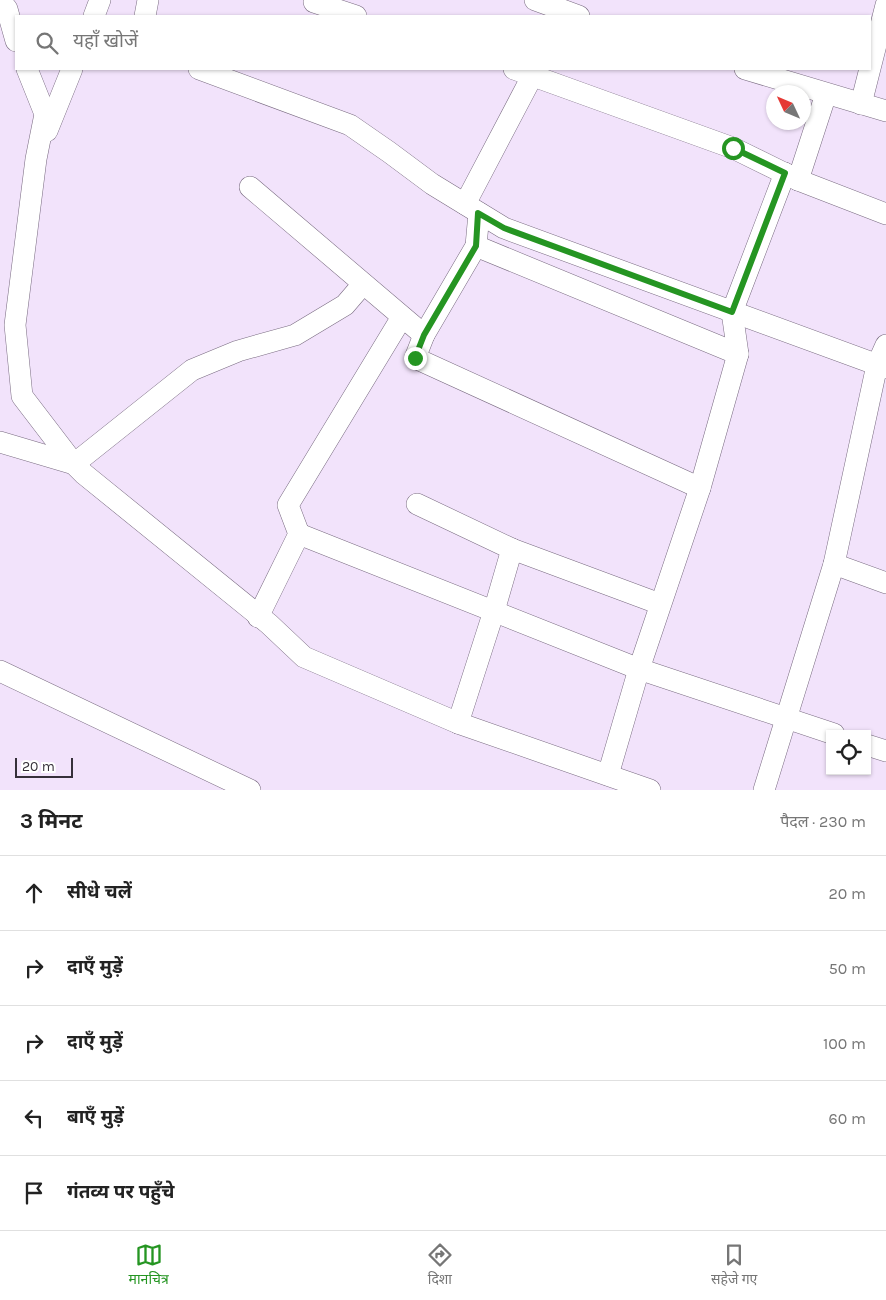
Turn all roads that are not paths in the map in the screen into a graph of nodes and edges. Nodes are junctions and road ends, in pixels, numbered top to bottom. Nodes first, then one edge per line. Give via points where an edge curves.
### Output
1 (0, 0) edge
2 (100, 0) edge
3 (148, 0) edge
4 (535, 0) edge
5 (314, 2) dead end
6 (886, 5) edge
7 (566, 11) edge
8 (94, 15) edge
9 (145, 15) edge
10 (353, 15) edge
11 (15, 38) edge
12 (871, 64) edge
13 (27, 70) edge
14 (72, 70) edge
15 (202, 70) edge
16 (748, 70) edge
17 (870, 70) edge
18 (527, 71) edge
19 (826, 94) junction
20 (861, 104) junction
21 (886, 111) edge
22 (37, 154) junction
23 (791, 176) junction
24 (250, 187) dead end
25 (472, 209) junction
26 (886, 214) edge
27 (476, 246) junction
28 (363, 284) junction
29 (732, 312) junction
30 (402, 317) junction
31 (424, 335) junction
32 (886, 346) edge
33 (0, 352) edge
34 (738, 354) junction
35 (19, 366) junction
36 (882, 367) edge
37 (0, 442) edge
38 (74, 464) junction
39 (700, 488) junction
40 (417, 504) dead end
41 (299, 534) junction
42 (512, 549) junction
43 (834, 564) junction
44 (886, 583) edge
45 (660, 604) junction
46 (494, 611) junction
47 (258, 617) junction
48 (638, 669) junction
49 (0, 671) edge
50 (786, 718) junction
51 (458, 723) junction
52 (826, 731) edge
53 (871, 746) edge
54 (886, 751) edge
55 (608, 775) junction
56 (627, 786) edge
57 (250, 790) edge
58 (650, 790) edge
59 (764, 790) edge

1 - 11 street
2 - 8 street
3 - 9 street
4 - 7 street
5 - 10 street
6 - 12 street
13 - 22 street via 45,114
14 - 22 street
15 - 25 street via 350,125
16 - 19 street
17 - 20 street
18 - 23 street via 733,148
18 - 25 street
19 - 20 street
19 - 23 street
20 - 21 street
22 - 35 street via 15,325
23 - 26 street
23 - 29 street
24 - 28 street
25 - 27 street
25 - 29 street via 504,228
27 - 31 street
27 - 34 street
28 - 30 street
28 - 38 street via 345,305 295,335 238,351 192,370
29 - 34 street
29 - 36 street
30 - 31 street
30 - 41 street via 288,505
31 - 39 street via 415,358
32 - 36 street
33 - 35 street
34 - 39 street
35 - 38 street via 22,396
36 - 43 street
37 - 38 street
38 - 47 street
39 - 45 street
40 - 42 street
41 - 46 street
41 - 47 street
42 - 45 street
42 - 46 street
43 - 44 street
43 - 50 street
45 - 48 street
46 - 48 street
46 - 51 street
47 - 51 street via 304,657
48 - 50 street
48 - 55 street
49 - 57 street
50 - 52 street
50 - 59 street
51 - 55 street
53 - 54 street
55 - 56 street
56 - 58 street

